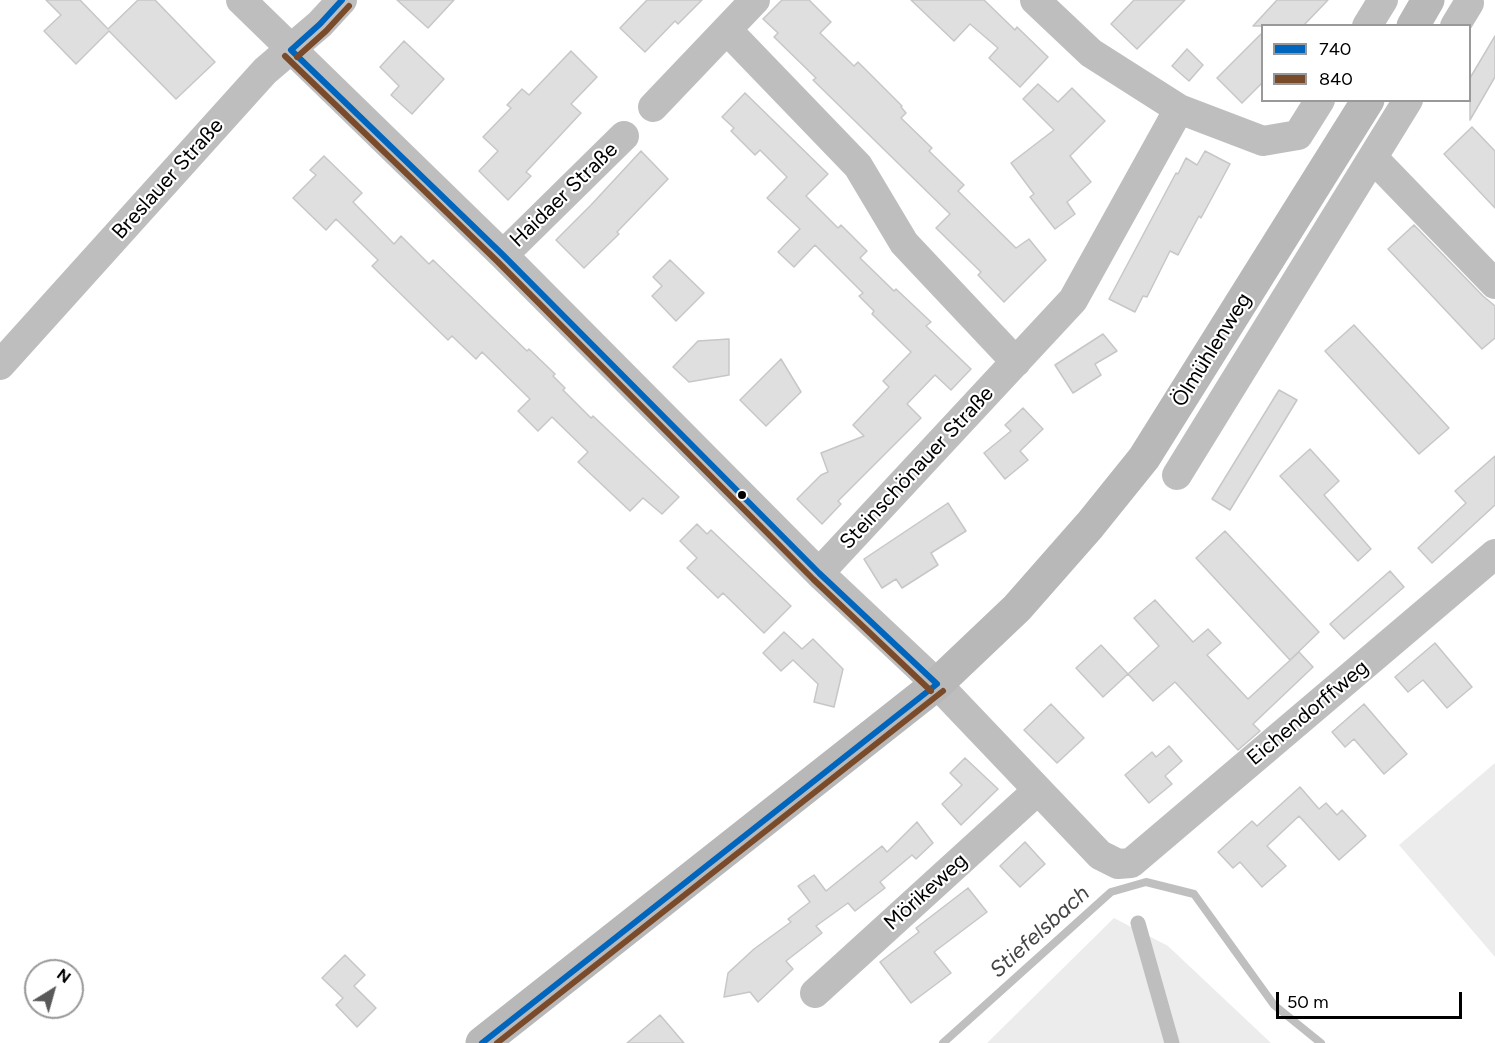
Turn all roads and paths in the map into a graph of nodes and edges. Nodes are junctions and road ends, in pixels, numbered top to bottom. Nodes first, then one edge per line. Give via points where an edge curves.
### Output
1 (241, 0) edge
2 (342, 0) edge
3 (755, 0) edge
4 (1035, 0) edge
5 (1383, 0) edge
6 (1428, 0) edge
7 (1368, 24) edge
8 (1414, 24) edge
9 (727, 30) junction
10 (291, 50) junction
11 (1319, 102) edge
12 (1367, 102) edge
13 (1407, 102) edge
14 (653, 107) dead end
15 (1179, 109) junction
16 (624, 136) dead end
17 (1373, 158) junction
18 (503, 255) junction
19 (1495, 284) edge
20 (1016, 362) junction
21 (0, 365) edge
22 (1177, 475) dead end
23 (1495, 554) edge
24 (819, 573) junction
25 (937, 684) junction
26 (1038, 790) junction
27 (1138, 923) dead end
28 (815, 993) dead end
29 (482, 1043) edge
30 (1172, 1043) edge

1 - 10 street
2 - 10 street, Breslauer Straße
3 - 9 street
4 - 15 street via 1091,53
5 - 7 street
6 - 8 main road
9 - 14 street
9 - 20 street via 858,166 904,243
10 - 18 street
10 - 21 street, Breslauer Straße via 265,70
11 - 15 street via 1299,135 1263,141
12 - 25 main road, Ölmühlenweg via 1144,458 1017,608
13 - 17 street
15 - 20 street, Steinschönauer Straße via 1073,300
16 - 18 street, Haidaer Straße
17 - 19 street
17 - 22 street
18 - 24 street
20 - 24 street, Steinschönauer Straße
23 - 26 street, Eichendorffweg via 1131,863 1118,864 1100,855
24 - 25 street
25 - 26 street
25 - 29 main road, Ölmühlenweg
26 - 28 street, Mörikeweg
27 - 30 lane

